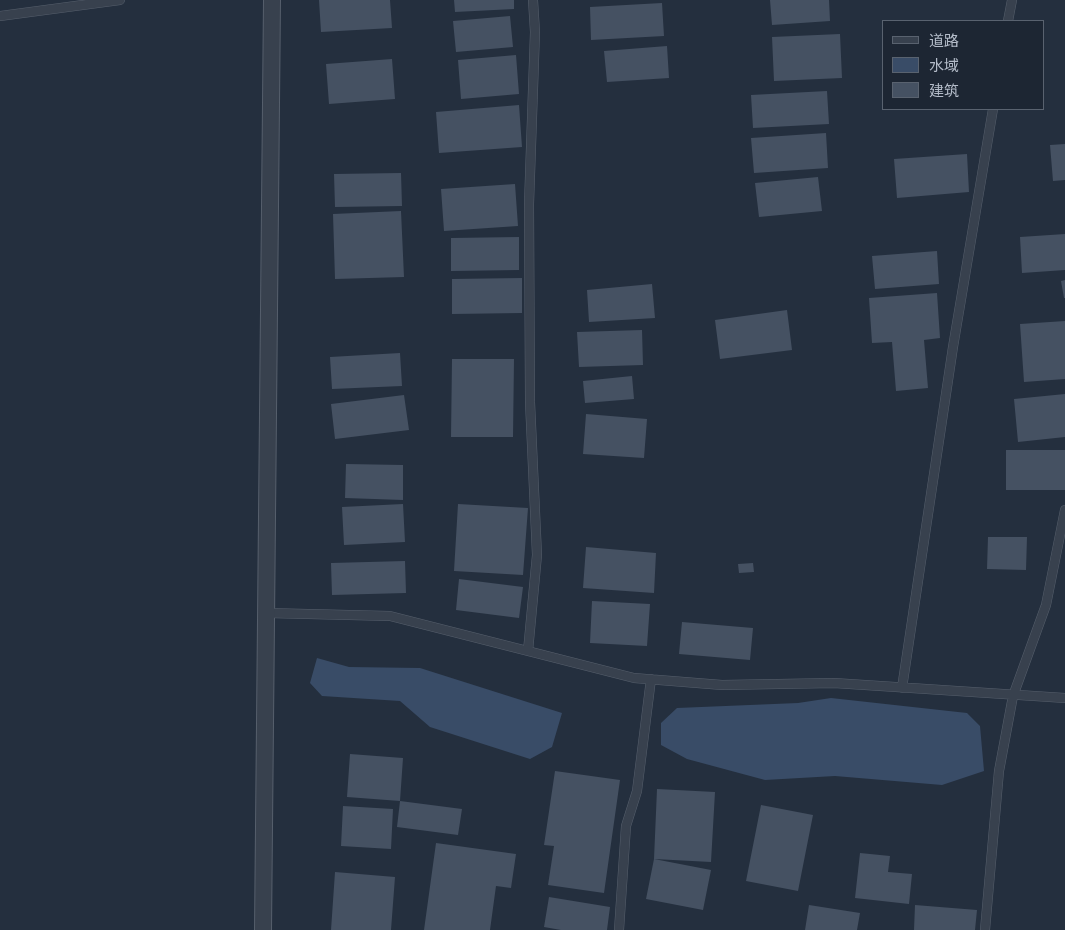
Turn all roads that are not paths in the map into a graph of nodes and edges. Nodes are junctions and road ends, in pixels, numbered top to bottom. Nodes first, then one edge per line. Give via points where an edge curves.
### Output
1 (120, 0) edge
2 (272, 0) edge
3 (533, 0) edge
4 (1012, 0) edge
5 (0, 16) edge
6 (1008, 20) edge
7 (993, 110) edge
8 (1065, 510) edge
9 (267, 613) junction
10 (528, 651) junction
11 (651, 679) junction
12 (902, 688) junction
13 (1013, 696) junction
14 (1065, 698) edge
15 (263, 930) edge
16 (620, 930) edge
17 (985, 930) edge

1 - 5 lane
2 - 9 street
3 - 10 lane via 530,402 537,556
4 - 6 lane
7 - 12 lane via 953,347
8 - 13 lane via 1046,605
9 - 10 lane via 390,616
9 - 15 street
10 - 11 lane via 634,678
11 - 12 lane via 722,685 834,682
11 - 16 lane via 637,791 626,826
12 - 13 lane
13 - 14 lane
13 - 17 lane via 999,771

